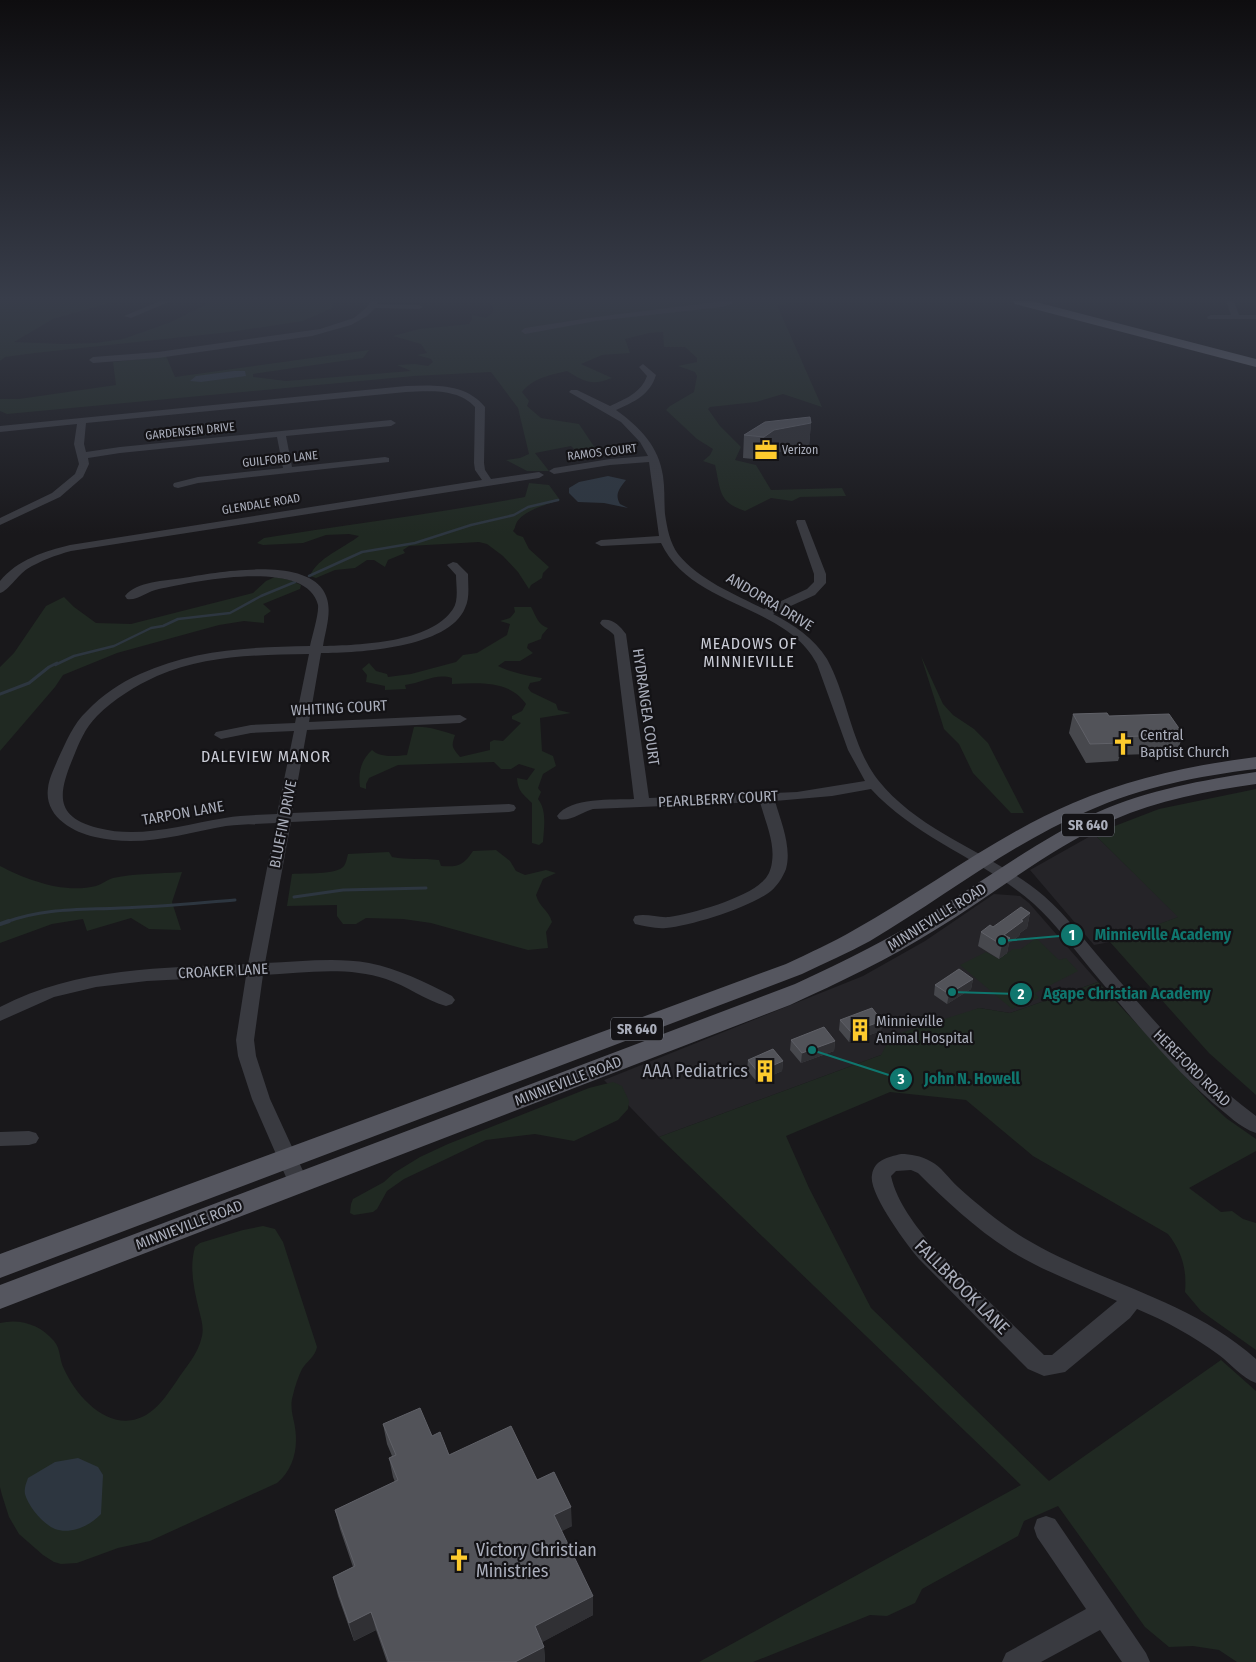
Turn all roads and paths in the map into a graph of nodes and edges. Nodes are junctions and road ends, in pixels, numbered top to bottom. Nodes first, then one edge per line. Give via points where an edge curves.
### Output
1 (651, 379) edge
2 (574, 392) dead end
3 (609, 410) junction
4 (82, 420) junction
5 (391, 423) dead end
6 (0, 428) edge
7 (282, 434) junction
8 (82, 456) junction
9 (654, 459) junction
10 (385, 460) dead end
11 (288, 470) junction
12 (554, 471) dead end
13 (539, 475) dead end
14 (488, 482) junction
15 (178, 485) dead end
16 (0, 522) edge
17 (801, 522) dead end
18 (664, 539) junction
19 (601, 543) dead end
20 (453, 565) dead end
21 (0, 589) edge
22 (131, 596) dead end
23 (763, 614) junction
24 (606, 624) dead end
25 (316, 649) junction
26 (460, 719) dead end
27 (302, 726) junction
28 (221, 735) dead end
29 (1256, 763) edge
30 (1256, 778) edge
31 (874, 784) junction
32 (766, 797) junction
33 (642, 803) junction
34 (509, 808) dead end
35 (564, 816) dead end
36 (284, 817) junction
37 (982, 860) junction
38 (1004, 874) junction
39 (641, 920) dead end
40 (256, 970) junction
41 (446, 1000) dead end
42 (0, 1015) edge
43 (1256, 1126) edge
44 (29, 1138) dead end
45 (0, 1139) edge
46 (288, 1159) junction
47 (299, 1184) junction
48 (0, 1266) edge
49 (0, 1297) edge
50 (1133, 1298) junction
51 (1256, 1373) edge
52 (1046, 1528) dead end
53 (1104, 1614) junction
54 (1015, 1662) edge
55 (1136, 1662) edge

1 - 3 street via 634,398
2 - 3 street, ANDORRA DRIVE
3 - 9 street, ANDORRA DRIVE via 640,435
4 - 6 street
4 - 8 street via 79,444
4 - 14 street via 406,389 446,391 467,396 480,407 479,463
5 - 7 street, GARDENSEN DRIVE
7 - 8 street, GARDENSEN DRIVE
7 - 11 street
8 - 16 street via 82,470 70,484 45,501
9 - 12 street, RAMOS COURT
9 - 18 street, ANDORRA DRIVE
10 - 11 street, GUILFORD LANE
11 - 15 street, GUILFORD LANE
13 - 14 street, GLENDALE ROAD
14 - 21 street, GLENDALE ROAD via 70,548 27,564 11,575
17 - 23 street via 820,574 820,583 811,592
18 - 19 street
18 - 23 street, ANDORRA DRIVE via 690,571
20 - 25 street, TARPON LANE via 462,574 460,606 452,618 436,631 386,645
22 - 25 street, BLUEFIN DRIVE via 150,587 232,573 261,572 292,577 311,585 323,599
23 - 31 street, ANDORRA DRIVE via 802,638 822,659 856,755
24 - 33 street, HYDRANGEA COURT via 620,634
25 - 27 street, BLUEFIN DRIVE
25 - 36 street, TARPON LANE via 219,655 172,666 139,680 100,706 82,725 55,786 57,804 68,820 88,830 120,836 163,836 220,822
26 - 27 street, WHITING COURT
27 - 28 street, WHITING COURT via 250,728
27 - 36 street, BLUEFIN DRIVE
29 - 37 main road, MINNIEVILLE ROAD / SR 640 via 1186,773 1132,786 1052,820
30 - 38 main road, MINNIEVILLE ROAD / SR 640 via 1179,792 1107,816
31 - 32 street, PEARLBERRY COURT via 815,794
31 - 37 street, ANDORRA DRIVE via 905,813
32 - 33 street, PEARLBERRY COURT
32 - 39 street via 780,851 775,877 767,886 737,902 679,921
33 - 35 street, PEARLBERRY COURT via 587,806
34 - 36 street, TARPON LANE
36 - 40 street, BLUEFIN DRIVE
37 - 38 street, HEREFORD ROAD
37 - 46 main road, MINNIEVILLE ROAD / SR 640 via 861,936 794,968
38 - 43 street, HEREFORD ROAD via 1047,908 1187,1067 1214,1094
38 - 47 main road, MINNIEVILLE ROAD / SR 640 via 907,938 830,978
40 - 41 street, CROAKER LANE via 336,966 377,970 404,978
40 - 42 street, CROAKER LANE via 98,979 45,993
40 - 46 street, BLUEFIN DRIVE via 246,1020 247,1056 261,1099
44 - 45 street
46 - 47 street, BLUEFIN DRIVE
46 - 48 main road, MINNIEVILLE ROAD / SR 640
47 - 49 main road, MINNIEVILLE ROAD / SR 640
50 - 50 street, FALLBROOK LANE via 1017,1244 978,1216 922,1165 896,1163 882,1172 884,1190 910,1234 1039,1364 1057,1365
50 - 51 street, FALLBROOK LANE via 1196,1328
52 - 53 street
53 - 54 street
53 - 55 street

